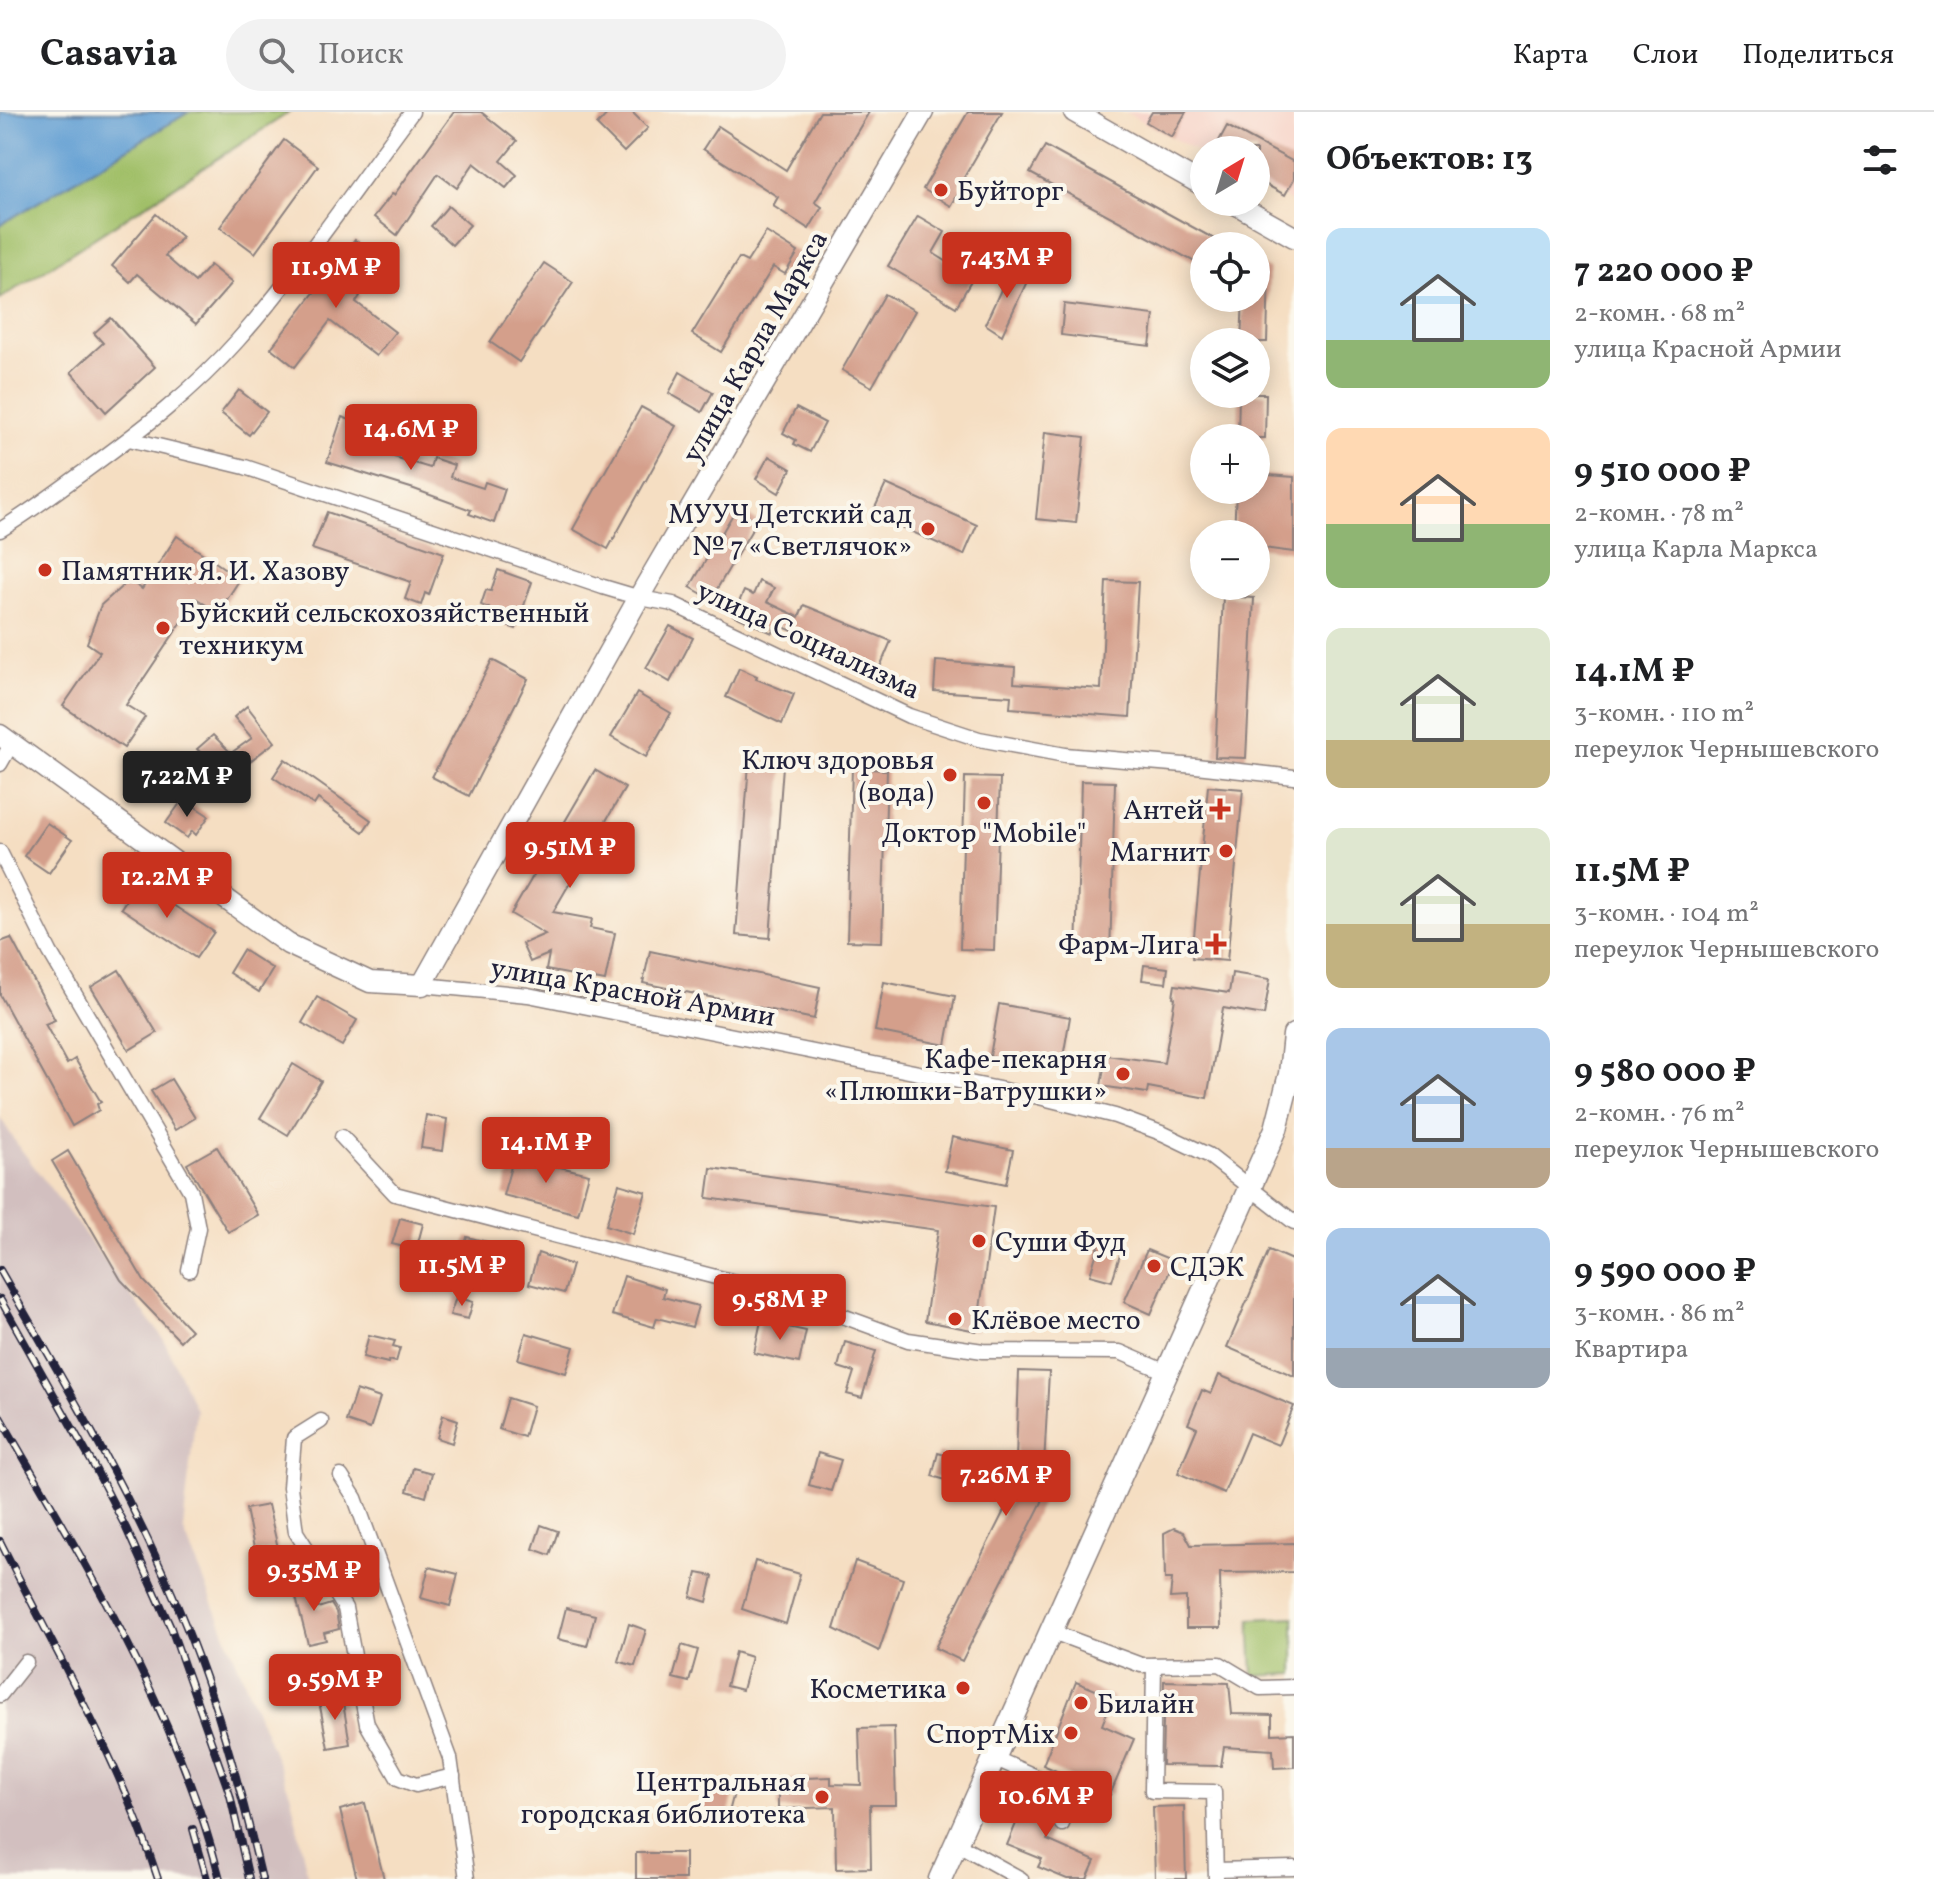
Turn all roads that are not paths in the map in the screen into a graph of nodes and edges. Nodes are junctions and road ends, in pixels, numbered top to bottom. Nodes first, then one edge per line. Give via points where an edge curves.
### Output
1 (412, 112) edge
2 (923, 112) edge
3 (1074, 112) edge
4 (1190, 178) edge
5 (1257, 216) edge
6 (1294, 237) edge
7 (129, 439) junction
8 (0, 530) edge
9 (640, 598) junction
10 (6, 739) edge
11 (0, 764) edge
12 (1294, 777) edge
13 (0, 852) edge
14 (422, 985) junction
15 (1294, 1035) edge
16 (342, 1137) dead end
17 (1249, 1189) junction
18 (1294, 1222) edge
19 (189, 1270) dead end
20 (1166, 1372) junction
21 (321, 1421) dead end
22 (341, 1476) dead end
23 (1050, 1631) junction
24 (26, 1662) dead end
25 (1154, 1665) junction
26 (1294, 1687) edge
27 (0, 1695) edge
28 (994, 1758) junction
29 (453, 1776) junction
30 (1062, 1824) dead end
31 (956, 1843) junction
32 (1294, 1868) edge
33 (1216, 1874) edge
34 (467, 1879) edge
35 (940, 1879) edge
36 (1021, 1879) edge

1 - 7 street via 238,341
2 - 9 main road, улица Карла Маркса
3 - 4 main road
5 - 6 main road
7 - 8 street
7 - 9 street, улица Социализма via 245,467
9 - 12 street, улица Социализма via 673,604 909,716 979,739 1065,755
9 - 14 main road, улица Карла Маркса
10 - 11 street
10 - 14 main road, улица Красной Армии via 288,944 370,982
13 - 19 street via 50,952 191,1192 198,1228
14 - 17 street, улица Красной Армии via 528,995 1083,1107 1152,1129 1208,1155
15 - 17 main road via 1276,1129
16 - 20 street via 395,1194 785,1295 908,1340 983,1351 1120,1352
17 - 18 street, улица Красной Армии
17 - 20 main road
20 - 23 main road
21 - 29 street via 294,1438 290,1487 296,1532 345,1608 367,1724 398,1778 416,1785
22 - 29 street via 355,1498
23 - 25 street via 1141,1665
23 - 28 main road
24 - 27 street
25 - 26 street via 1220,1664 1260,1688
25 - 33 street via 1152,1791 1214,1792
28 - 30 street via 1068,1791
28 - 31 main road
29 - 34 street
31 - 35 main road
31 - 36 street
32 - 33 street

